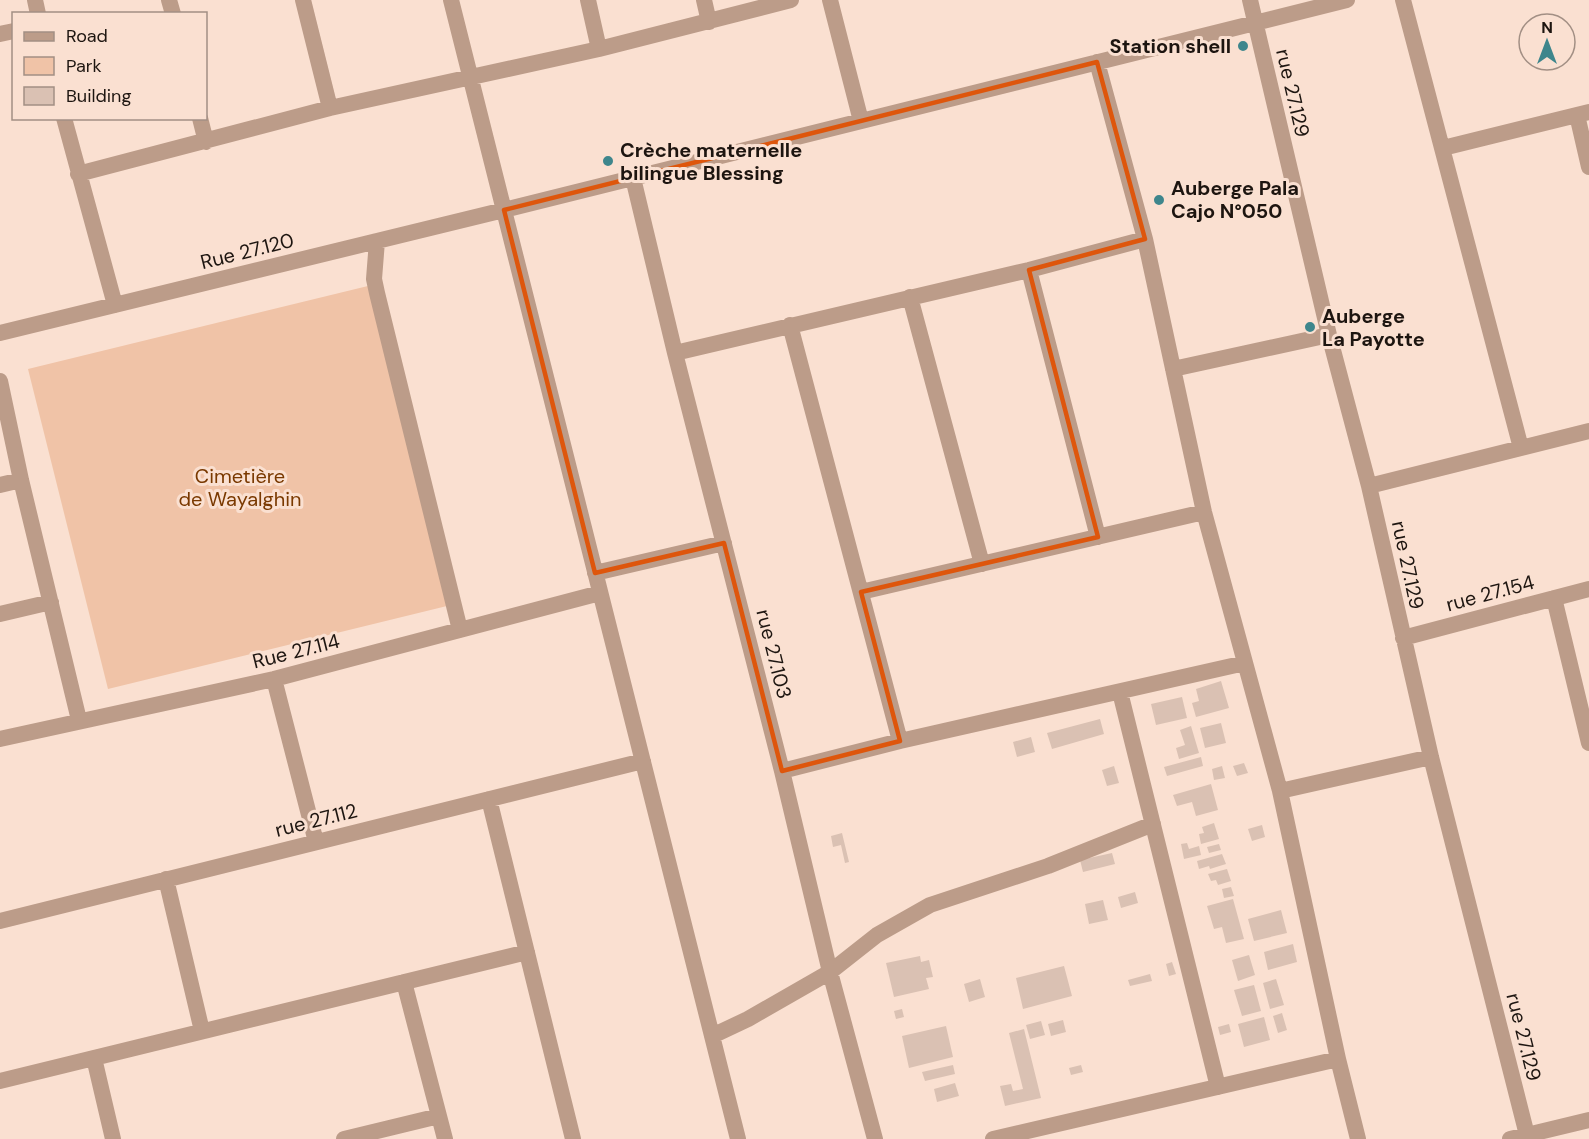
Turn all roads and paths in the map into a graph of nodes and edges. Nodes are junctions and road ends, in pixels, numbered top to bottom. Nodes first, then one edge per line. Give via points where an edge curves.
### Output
1 (303, 0) edge
2 (451, 0) edge
3 (588, 0) edge
4 (704, 0) edge
5 (791, 0) edge
6 (830, 0) edge
7 (1251, 0) edge
8 (1347, 0) edge
9 (1403, 0) edge
10 (709, 22) junction
11 (1255, 23) junction
12 (599, 49) junction
13 (1097, 62) junction
14 (470, 78) junction
15 (330, 108) junction
16 (1583, 113) edge
17 (64, 120) edge
18 (200, 120) edge
19 (861, 121) junction
20 (206, 142) junction
21 (1443, 148) junction
22 (1589, 167) edge
23 (78, 174) junction
24 (633, 178) junction
25 (504, 210) junction
26 (1145, 239) junction
27 (377, 241) junction
28 (1029, 270) junction
29 (910, 297) junction
30 (115, 305) junction
31 (790, 325) junction
32 (0, 333) edge
33 (1329, 335) junction
34 (675, 353) junction
35 (1173, 369) junction
36 (0, 381) edge
37 (1589, 431) edge
38 (1521, 448) junction
39 (21, 480) junction
40 (0, 485) edge
41 (1369, 486) junction
42 (1204, 512) junction
43 (1098, 537) junction
44 (724, 543) junction
45 (982, 564) junction
46 (595, 573) junction
47 (1589, 589) edge
48 (861, 592) junction
49 (600, 593) junction
50 (1554, 598) junction
51 (51, 602) junction
52 (0, 614) edge
53 (460, 630) junction
54 (1403, 638) junction
55 (1245, 663) junction
56 (274, 679) junction
57 (1120, 692) junction
58 (80, 720) junction
59 (0, 739) edge
60 (900, 741) junction
61 (1589, 743) edge
62 (1431, 757) junction
63 (642, 760) junction
64 (782, 771) junction
65 (1280, 791) junction
66 (489, 799) junction
67 (1153, 824) junction
68 (316, 842) junction
69 (166, 879) junction
70 (0, 921) edge
71 (527, 952) junction
72 (830, 972) junction
73 (404, 982) junction
74 (202, 1031) junction
75 (712, 1036) junction
76 (93, 1058) junction
77 (1338, 1059) junction
78 (0, 1081) edge
79 (1218, 1087) junction
80 (439, 1116) junction
81 (1589, 1120) edge
82 (1522, 1138) edge
83 (113, 1139) edge
84 (344, 1139) edge
85 (445, 1139) edge
86 (573, 1139) edge
87 (738, 1139) edge
88 (875, 1139) edge
89 (993, 1139) edge
90 (1358, 1139) edge

1 - 15 street
2 - 14 street
3 - 12 street
4 - 10 street
5 - 10 street
6 - 19 street
7 - 11 street, rue 27.129
8 - 11 street, Rue 27.120
9 - 21 street
10 - 12 street
11 - 13 street, Rue 27.120
11 - 33 street, rue 27.129
12 - 14 street
13 - 19 street, Rue 27.120
13 - 26 street
14 - 15 street
14 - 25 street
15 - 20 street
16 - 21 street
16 - 22 street
17 - 23 street
18 - 20 street
19 - 24 street, Rue 27.120
20 - 23 street
21 - 38 street
23 - 30 street
24 - 25 street, Rue 27.120
24 - 34 street, rue 27.103
25 - 27 street, Rue 27.120
25 - 46 street
26 - 28 street
26 - 35 street
27 - 30 street, Rue 27.120
27 - 53 street via 374,279
28 - 29 street
28 - 43 street
29 - 31 street
29 - 45 street
30 - 32 street, Rue 27.120
31 - 34 street
31 - 48 street
33 - 35 street
33 - 41 street, rue 27.129
34 - 44 street, rue 27.103
35 - 42 street
36 - 39 street
37 - 38 street
38 - 41 street
39 - 40 street
39 - 51 street
41 - 54 street, rue 27.129
42 - 43 street
42 - 55 street
43 - 45 street
44 - 46 street
44 - 64 street, rue 27.103
45 - 48 street
46 - 49 street
47 - 50 street, rue 27.154
48 - 60 street
49 - 53 street, Rue 27.114
49 - 63 street
50 - 54 street, rue 27.154
50 - 61 street
51 - 52 street
51 - 58 street
53 - 56 street, Rue 27.114
54 - 62 street, rue 27.129
55 - 57 street
55 - 65 street
56 - 58 street, Rue 27.114
56 - 68 street
57 - 60 street
57 - 67 street
58 - 59 street, Rue 27.114
60 - 64 street
62 - 65 street
62 - 82 street, rue 27.129
63 - 66 street, rue 27.112
63 - 75 street
64 - 72 street, rue 27.103
65 - 77 street
66 - 68 street, rue 27.112
66 - 71 street
67 - 72 street via 1048,866 930,905 877,935
67 - 79 street
68 - 69 street, rue 27.112
69 - 70 street, rue 27.112
69 - 74 street
71 - 73 street
71 - 86 street
72 - 75 street
72 - 88 street, rue 27.103
73 - 74 street
73 - 80 street
74 - 76 street
75 - 87 street
76 - 78 street
76 - 83 street
77 - 79 street
77 - 90 street
79 - 89 street
80 - 84 street
80 - 85 street
81 - 82 street

